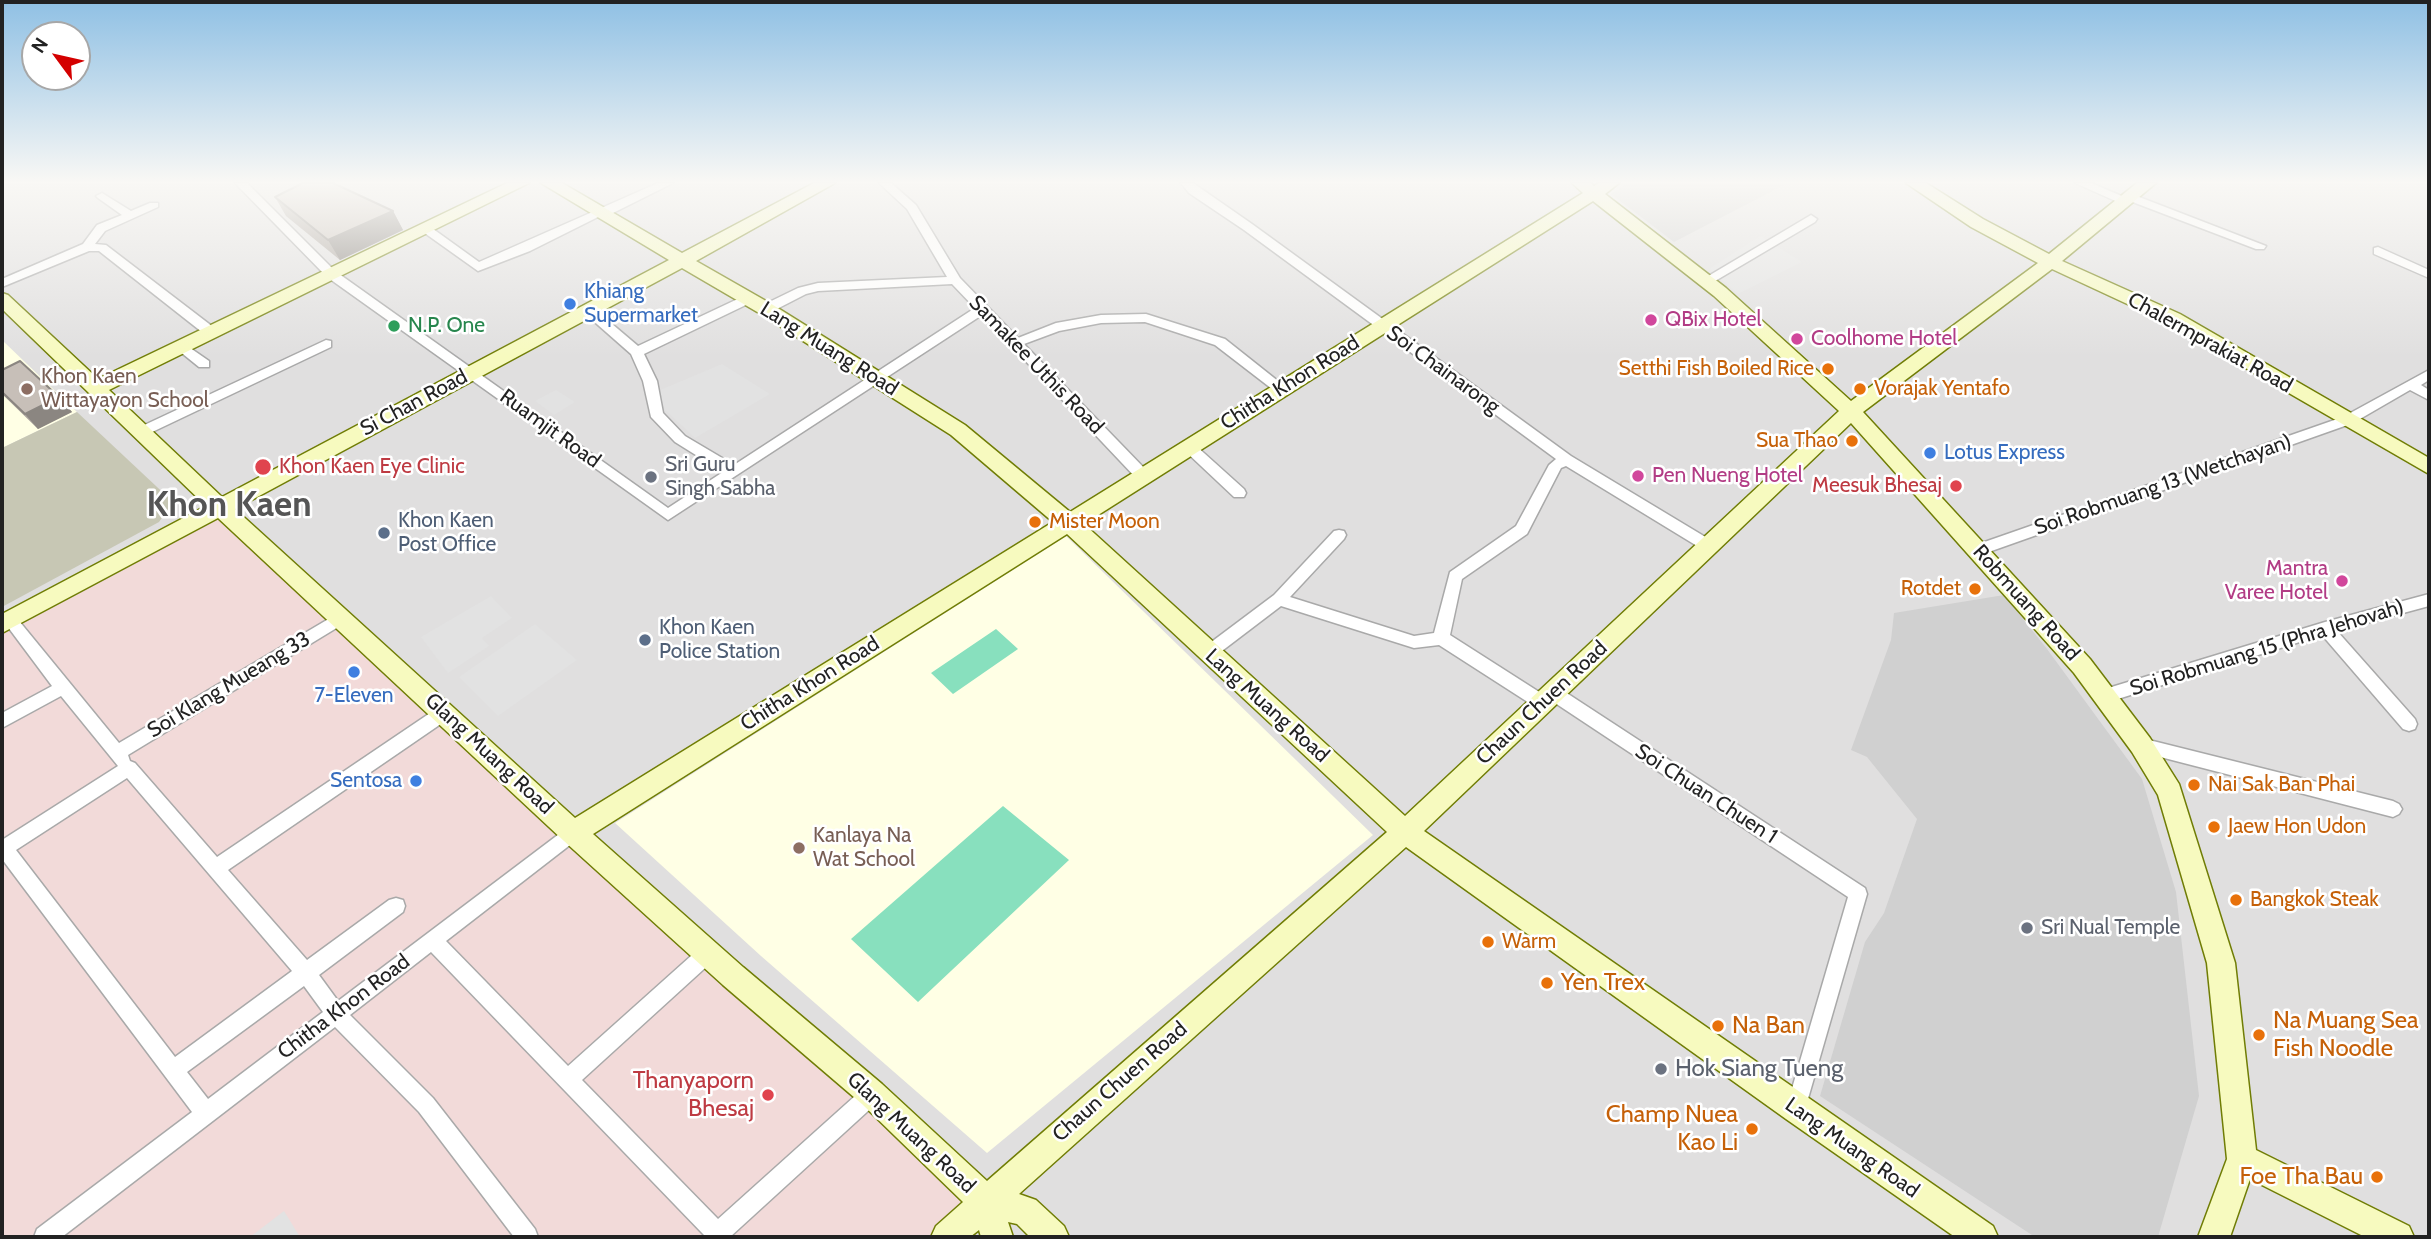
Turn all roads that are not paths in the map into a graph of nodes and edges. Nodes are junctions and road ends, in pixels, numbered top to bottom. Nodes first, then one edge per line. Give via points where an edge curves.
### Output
1 (92, 241) edge
2 (298, 241) edge
3 (400, 241) edge
4 (441, 241) edge
5 (541, 241) edge
6 (646, 241) edge
7 (718, 241) edge
8 (932, 241) edge
9 (1267, 241) edge
10 (1512, 241) edge
11 (1659, 241) edge
12 (1774, 241) edge
13 (2010, 241) edge
14 (2076, 241) edge
15 (2247, 241) edge
16 (2260, 246) dead end
17 (87, 247) junction
18 (2378, 251) dead end
19 (680, 261) junction
20 (2050, 262) junction
21 (331, 274) junction
22 (2429, 274) edge
23 (955, 280) junction
24 (1706, 281) junction
25 (2, 284) edge
26 (2, 299) edge
27 (757, 304) junction
28 (587, 310) junction
29 (981, 310) junction
30 (1381, 326) junction
31 (212, 333) junction
32 (1016, 343) junction
33 (326, 344) dead end
34 (183, 346) junction
35 (637, 352) junction
36 (204, 364) dead end
37 (471, 372) junction
38 (2429, 374) edge
39 (876, 378) junction
40 (2410, 384) junction
41 (96, 388) junction
42 (1281, 389) junction
43 (2429, 396) edge
44 (1852, 412) junction
45 (2348, 420) junction
46 (143, 431) junction
47 (1189, 447) junction
48 (1566, 459) junction
49 (2429, 467) edge
50 (733, 471) junction
51 (1143, 476) junction
52 (1238, 493) dead end
53 (220, 507) junction
54 (1068, 522) junction
55 (1339, 535) dead end
56 (1707, 545) junction
57 (1978, 550) junction
58 (1279, 599) junction
59 (2428, 605) edge
60 (342, 617) junction
61 (5, 622) edge
62 (2325, 628) junction
63 (1441, 638) junction
64 (1208, 653) junction
65 (64, 687) junction
66 (2105, 696) junction
67 (1548, 698) junction
68 (445, 712) junction
69 (2, 722) edge
70 (2409, 724) dead end
71 (2141, 745) junction
72 (123, 760) junction
73 (2393, 809) dead end
74 (1405, 832) junction
75 (573, 833) junction
76 (216, 868) junction
77 (396, 906) dead end
78 (432, 940) junction
79 (708, 953) junction
80 (306, 973) junction
81 (335, 1013) junction
82 (174, 1070) junction
83 (568, 1079) junction
84 (872, 1094) junction
85 (1796, 1109) junction
86 (206, 1113) junction
87 (2242, 1159) junction
88 (985, 1201) junction
89 (715, 1235) edge
90 (46, 1237) edge
91 (527, 1237) edge
92 (947, 1237) edge
93 (997, 1237) edge
94 (1053, 1237) edge
95 (1982, 1237) edge
96 (2214, 1237) edge
97 (2398, 1237) edge

1 - 17 street
2 - 21 street, Ruamjit Road
3 - 21 street
4 - 5 street via 478,267
6 - 19 street, Lang Muang Road
7 - 19 street, Si Chan Road
8 - 23 street, Samakee Uthis Road
9 - 30 street, Soi Chainarong
10 - 30 street, Chitha Khon Road
11 - 24 street, Robmuang Road
12 - 24 street
13 - 20 street, Chalermprakiat Road
14 - 20 street, Chaun Chuen Road
15 - 16 street
17 - 25 street
17 - 31 street via 102,248
18 - 22 street
19 - 27 street, Lang Muang Road
19 - 28 street, Si Chan Road
20 - 44 street, Chaun Chuen Road
20 - 45 street, Chalermprakiat Road via 2173,318
21 - 31 street
21 - 37 street, Ruamjit Road
23 - 27 street via 818,287
23 - 29 street, Samakee Uthis Road
24 - 44 street, Robmuang Road
26 - 41 street, Glang Muang Road
27 - 35 street
27 - 39 street, Lang Muang Road
28 - 35 street
28 - 37 street, Si Chan Road
29 - 32 street, Samakee Uthis Road
29 - 39 street
30 - 42 street, Chitha Khon Road
30 - 48 street, Soi Chainarong
31 - 34 street
32 - 42 street via 1056,327 1146,318 1220,342
32 - 51 street, Samakee Uthis Road
33 - 46 street
34 - 36 street
34 - 41 street
35 - 50 street via 650,381 656,414 680,439
37 - 50 street, Ruamjit Road via 668,515
37 - 53 street, Si Chan Road
38 - 40 street, Soi Robmuang 13 (Wetchayan)
39 - 50 street
39 - 54 street, Lang Muang Road via 958,430
40 - 43 street
40 - 45 street, Soi Robmuang 13 (Wetchayan)
41 - 46 street, Glang Muang Road
42 - 47 street, Chitha Khon Road
44 - 56 street, Chaun Chuen Road
44 - 57 street, Robmuang Road
45 - 49 street, Chalermprakiat Road
45 - 57 street, Soi Robmuang 13 (Wetchayan)
46 - 53 street, Glang Muang Road
47 - 51 street, Chitha Khon Road
47 - 52 street
48 - 56 street, Soi Chainarong
48 - 63 street via 1556,465 1522,530 1455,576
51 - 54 street, Chitha Khon Road
53 - 60 street, Glang Muang Road
53 - 61 street, Si Chan Road
54 - 64 street, Lang Muang Road
54 - 75 street, Chitha Khon Road
55 - 58 street
56 - 67 street, Chaun Chuen Road
57 - 66 street, Robmuang Road via 2062,641
58 - 63 street via 1414,642
58 - 64 street
59 - 62 street, Soi Robmuang 15 (Phra Jehovah)
60 - 68 street, Glang Muang Road
60 - 72 street, Soi Klang Mueang 33
61 - 65 street
62 - 66 street, Soi Robmuang 15 (Phra Jehovah)
62 - 70 street
63 - 67 street, Soi Chuan Chuen 1
64 - 74 street, Lang Muang Road
65 - 69 street
65 - 72 street
66 - 71 street, Robmuang Road
67 - 74 street, Chaun Chuen Road
67 - 85 street, Soi Chuan Chuen 1 via 1858,894
68 - 75 street, Glang Muang Road
68 - 76 street
71 - 73 street
71 - 87 street, Robmuang Road via 2170,792 2221,963
72 - 76 street
72 - 82 street, Soi Klang Mueang 33 via 4,848
74 - 85 street, Lang Muang Road
74 - 88 street, Chaun Chuen Road
75 - 78 street, Chitha Khon Road
75 - 79 street, Glang Muang Road
76 - 80 street
77 - 80 street
78 - 81 street, Chitha Khon Road
78 - 83 street
79 - 83 street
79 - 84 street, Glang Muang Road
80 - 81 street
80 - 82 street
81 - 86 street, Chitha Khon Road
81 - 91 street via 426,1105
82 - 86 street
83 - 89 street
84 - 88 street, Glang Muang Road
84 - 89 street
85 - 95 street, Lang Muang Road
86 - 90 street, Chitha Khon Road
87 - 96 street
87 - 97 street
88 - 92 street, Chaun Chuen Road
88 - 93 street, Glang Muang Road
88 - 94 street, Glang Muang Road via 1025,1211

